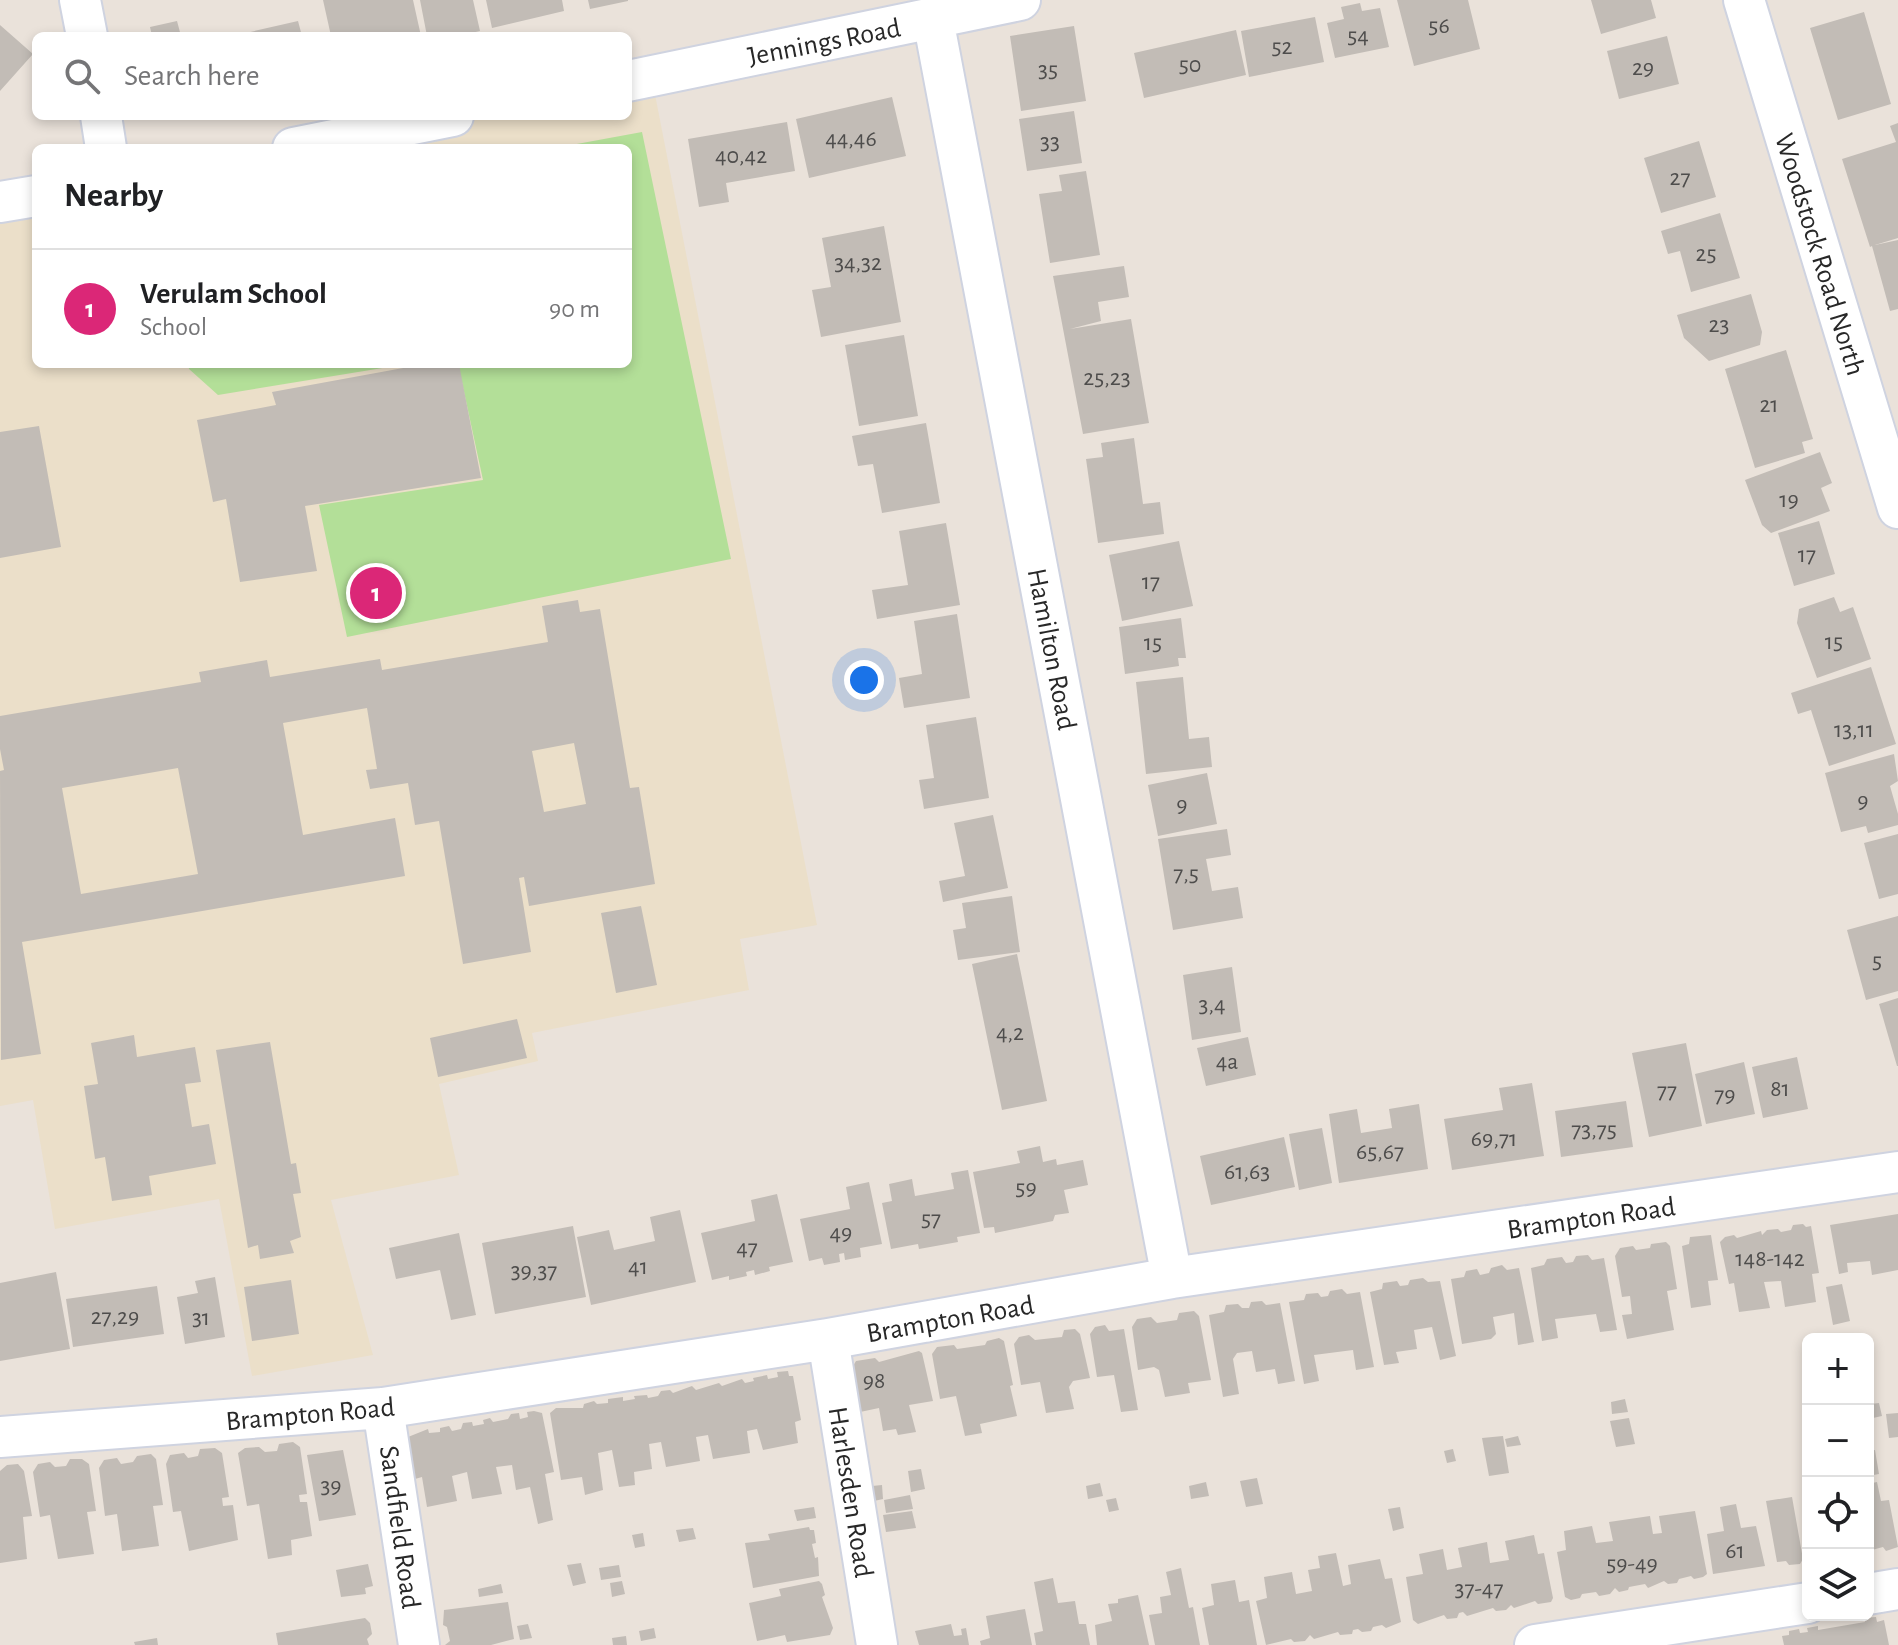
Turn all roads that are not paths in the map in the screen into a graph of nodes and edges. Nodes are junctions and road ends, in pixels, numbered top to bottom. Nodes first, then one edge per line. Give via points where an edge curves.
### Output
1 (80, 0) edge
2 (1020, 0) edge
3 (1744, 0) edge
4 (933, 19) junction
5 (86, 32) edge
6 (632, 80) edge
7 (102, 120) edge
8 (433, 120) edge
9 (105, 144) edge
10 (313, 144) edge
11 (32, 197) edge
12 (0, 202) edge
13 (1898, 508) edge
14 (1898, 1172) edge
15 (1172, 1278) junction
16 (828, 1339) junction
17 (383, 1408) junction
18 (0, 1437) edge
19 (1898, 1589) edge
20 (1874, 1593) edge
21 (1802, 1604) edge
22 (419, 1645) edge
23 (877, 1645) edge
24 (1535, 1645) edge

1 - 5 street
2 - 4 street, Jennings Road
3 - 13 street, Woodstock Road North
4 - 6 street, Jennings Road
4 - 15 street, Hamilton Road
7 - 9 street
8 - 10 street
11 - 12 street
14 - 15 street, Brampton Road
15 - 16 street, Brampton Road
16 - 17 street, Brampton Road
16 - 23 street, Harlesden Road
17 - 18 street, Brampton Road
17 - 22 street, Sandfield Road
19 - 20 street
21 - 24 street

